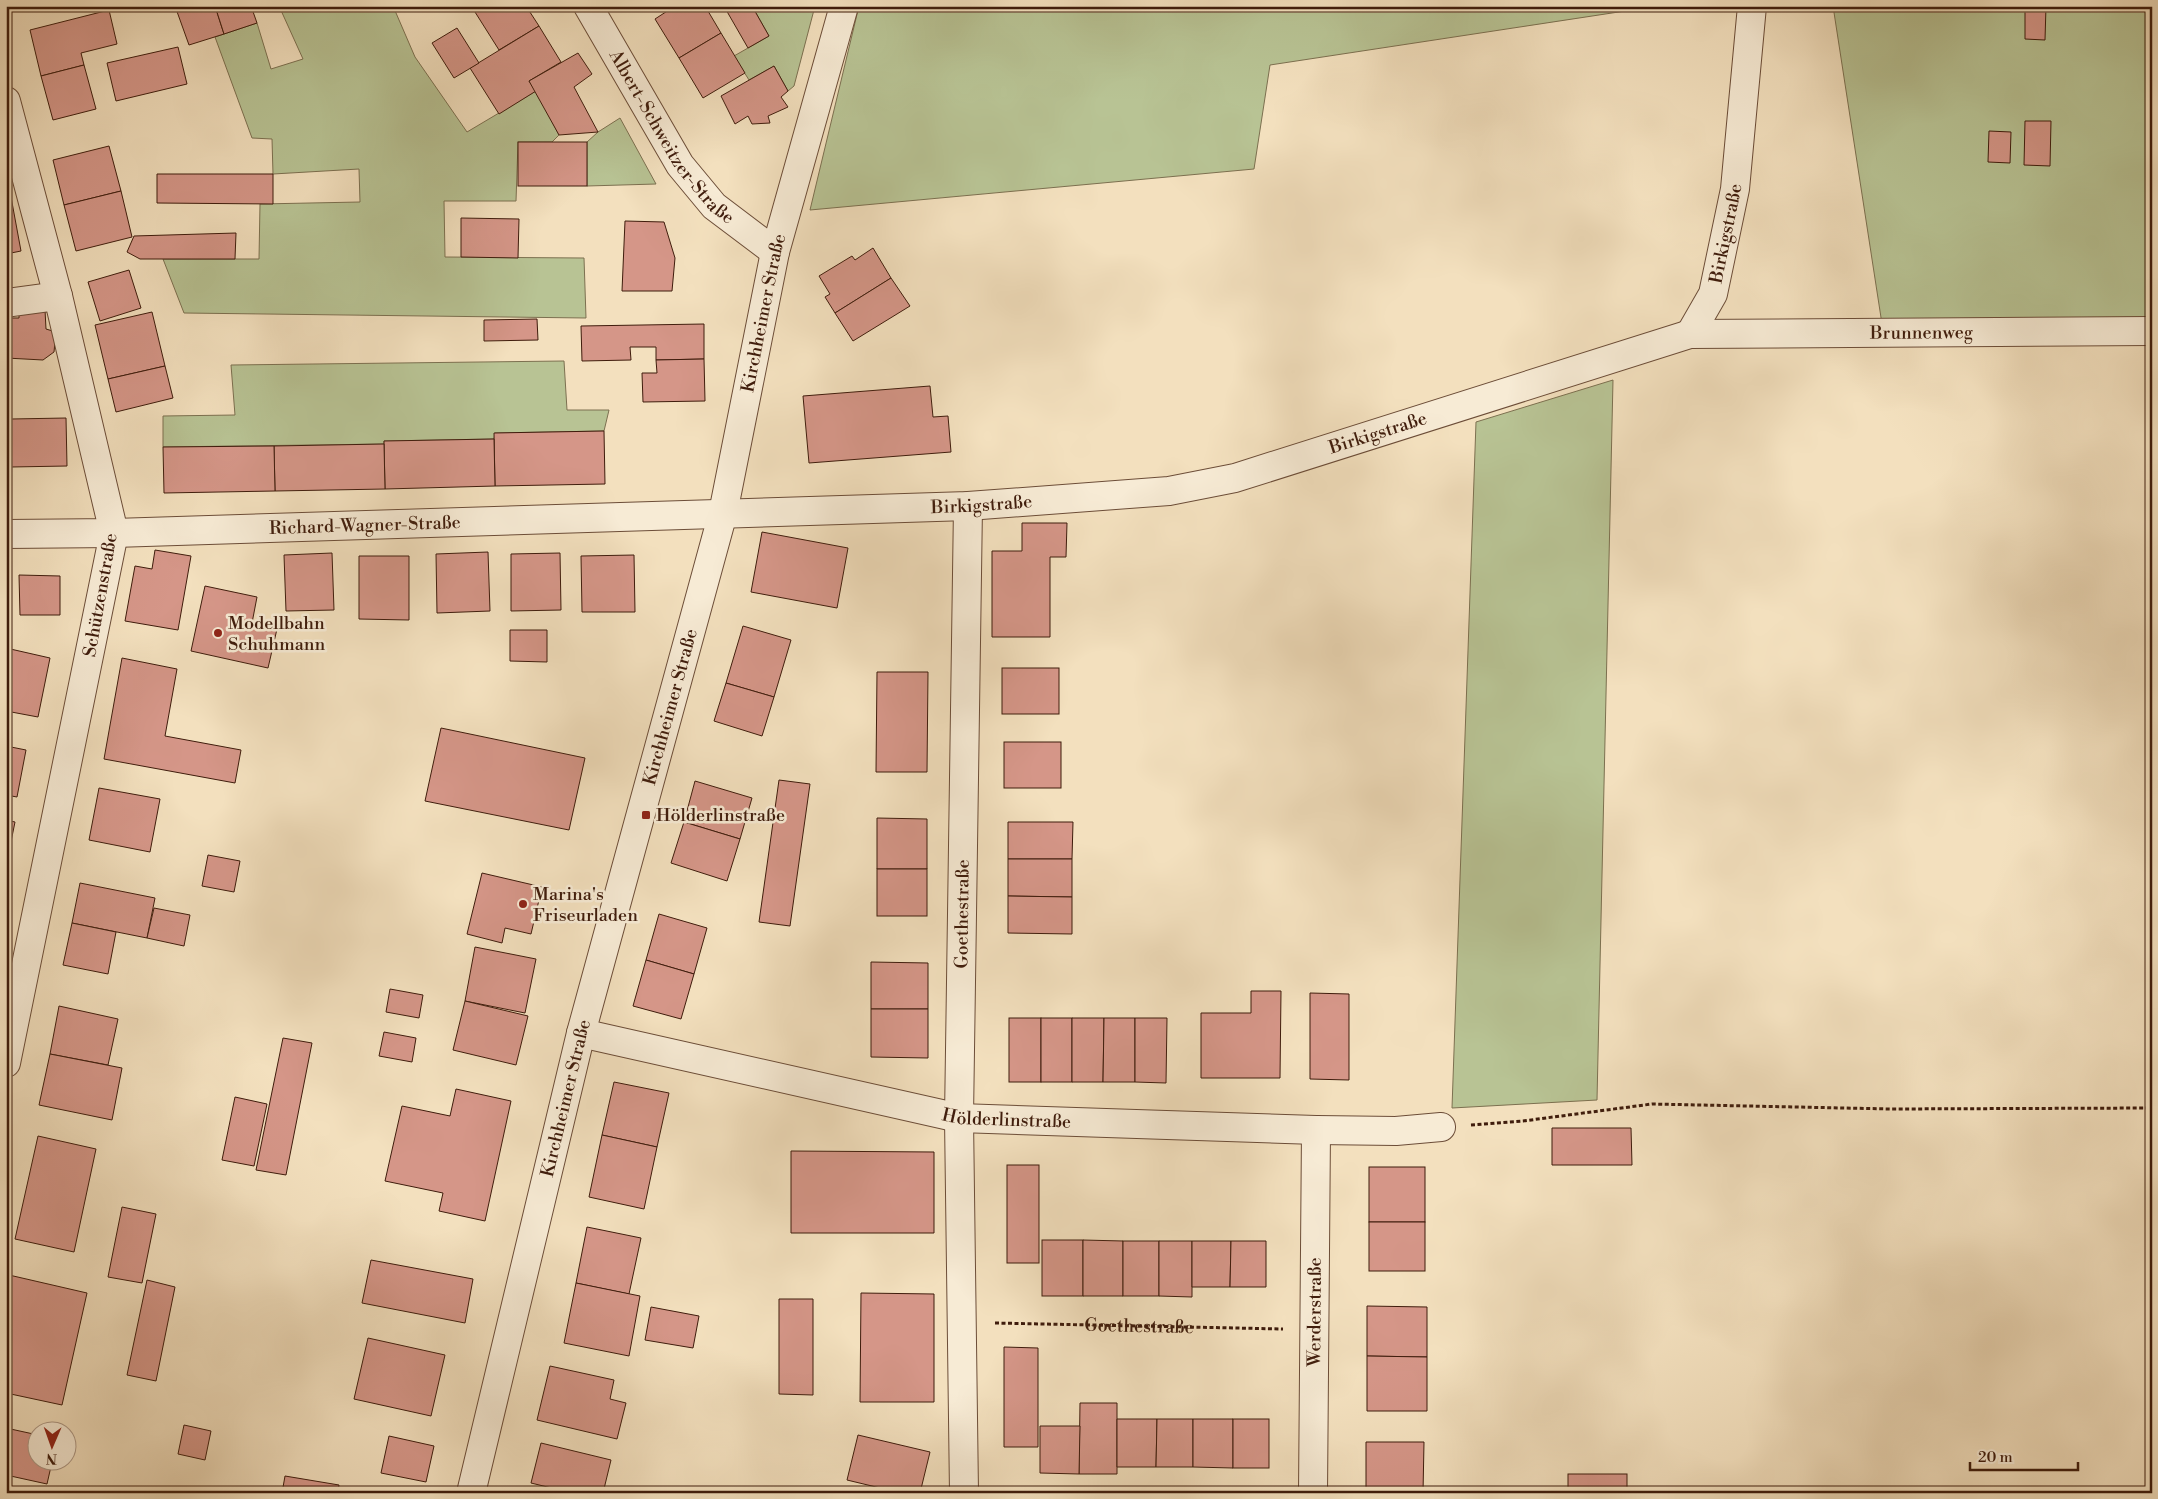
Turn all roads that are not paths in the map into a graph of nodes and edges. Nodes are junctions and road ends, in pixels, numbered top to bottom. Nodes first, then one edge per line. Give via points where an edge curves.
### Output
1 (588, 6) edge
2 (844, 6) edge
3 (1752, 6) edge
4 (6, 101) edge
5 (775, 252) junction
6 (58, 296) junction
7 (6, 303) edge
8 (2152, 331) edge
9 (1690, 334) junction
10 (968, 506) junction
11 (723, 513) junction
12 (114, 533) junction
13 (6, 534) edge
14 (581, 1033) junction
15 (6, 1063) edge
16 (959, 1118) junction
17 (1440, 1127) road end
18 (1316, 1130) junction
19 (471, 1493) edge
20 (964, 1493) edge
21 (1313, 1493) edge

1 - 5 street, Albert-Schweitzer-Straße via 680,165 714,206
2 - 5 street, Kirchheimer Straße
3 - 9 street, Birkigstraße via 1735,189 1714,294
4 - 6 street, Schützenstraße
5 - 11 street, Kirchheimer Straße
6 - 7 street
6 - 12 street, Schützenstraße
8 - 9 street, Brunnenweg
9 - 10 street, Birkigstraße via 1235,478 1169,491
10 - 11 street, Birkigstraße
10 - 16 street, Goethestraße
11 - 12 street, Richard-Wagner-Straße
11 - 14 street, Kirchheimer Straße
12 - 13 street, Richard-Wagner-Straße
12 - 15 street, Schützenstraße
14 - 16 street, Hölderlinstraße
14 - 19 street, Kirchheimer Straße
16 - 18 street, Hölderlinstraße
16 - 20 street, Goethestraße
17 - 18 street, Hölderlinstraße via 1396,1131
18 - 21 street, Werderstraße

